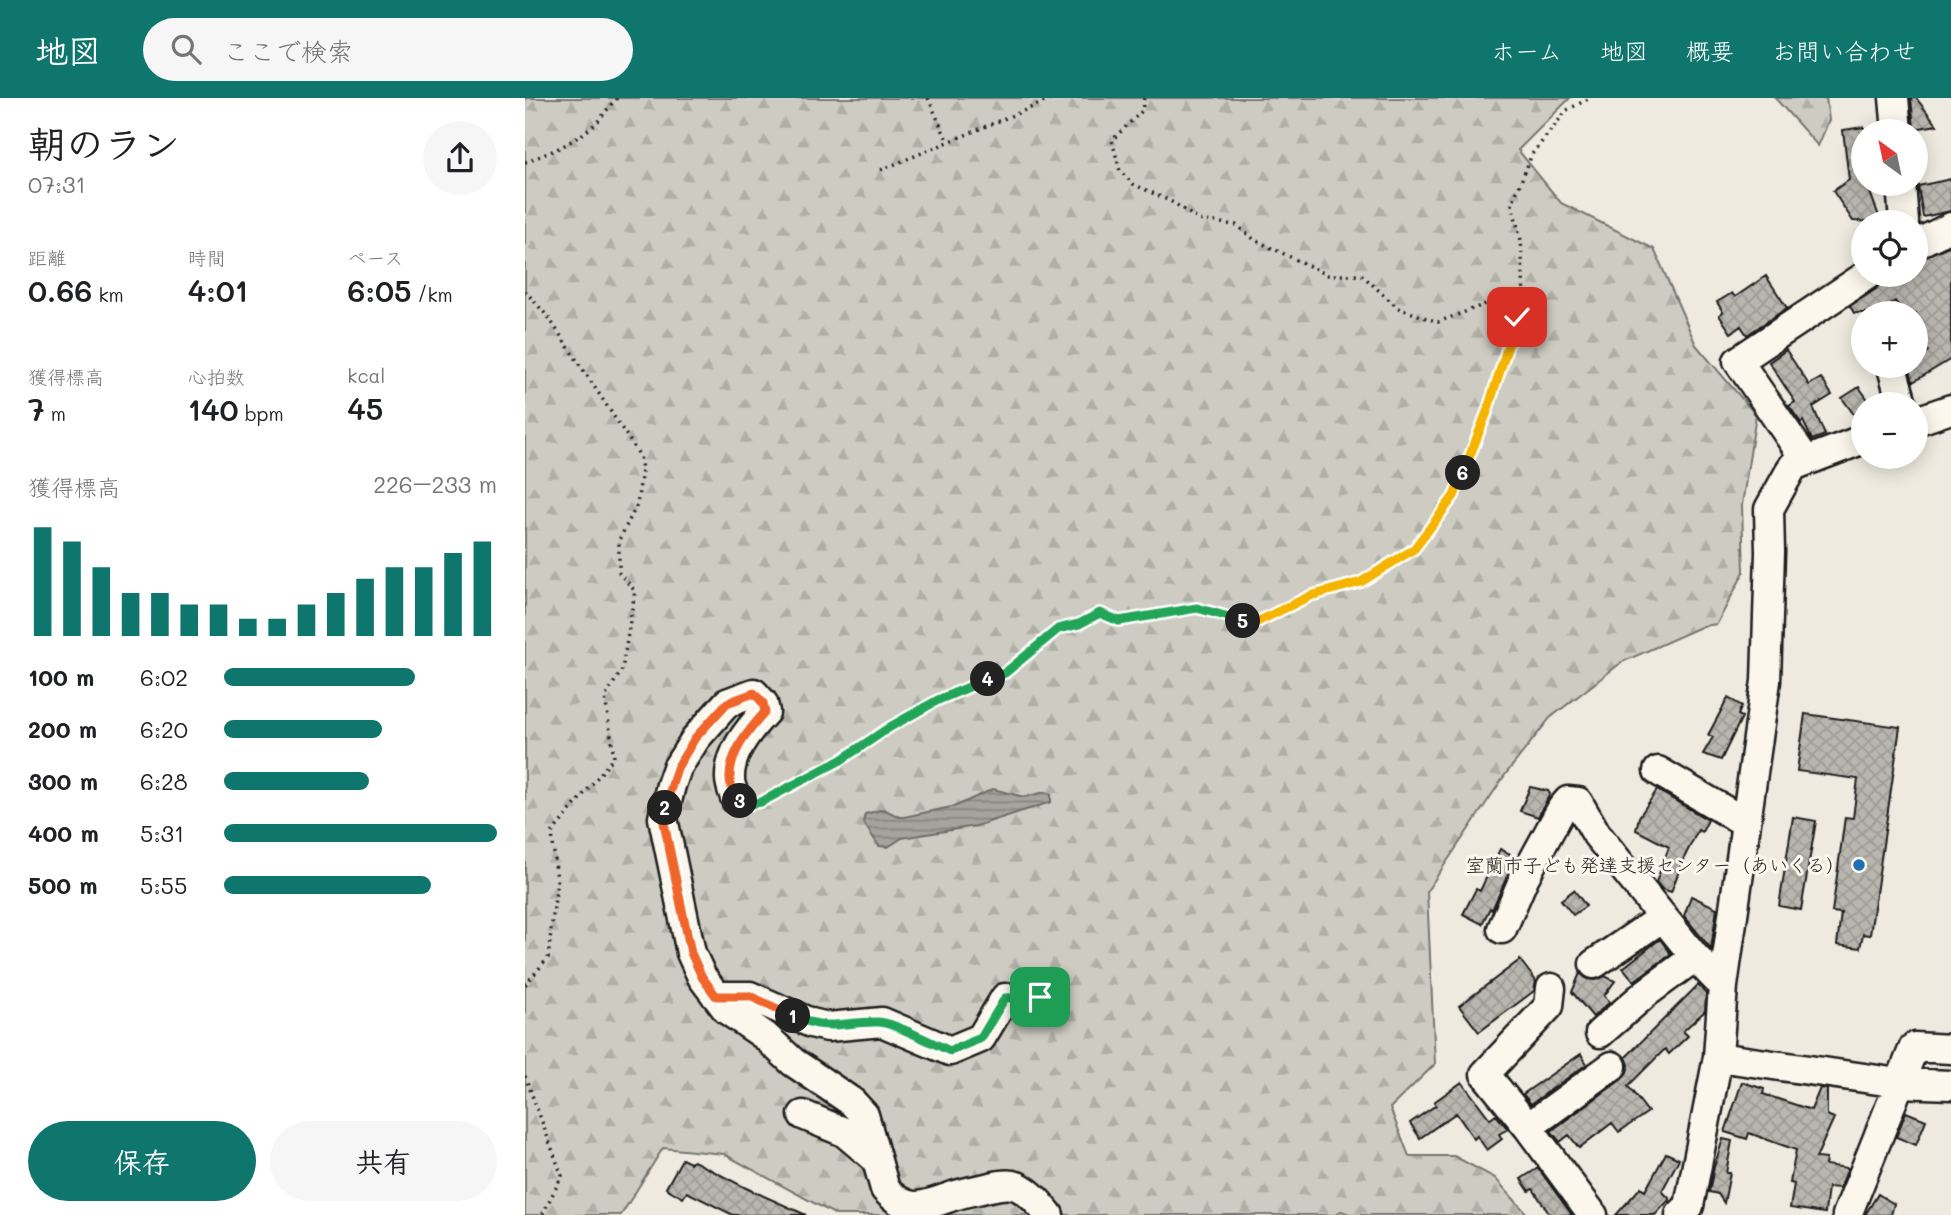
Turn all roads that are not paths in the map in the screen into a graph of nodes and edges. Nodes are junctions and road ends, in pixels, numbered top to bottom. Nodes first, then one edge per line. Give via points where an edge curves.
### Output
1 (1895, 98) edge
2 (1896, 119) edge
3 (1951, 227) edge
4 (1928, 238) edge
5 (1851, 286) edge
6 (1951, 409) edge
7 (1928, 417) edge
8 (1851, 443) edge
9 (1805, 459) junction
10 (1658, 771) dead end
11 (736, 800) road end
12 (1746, 823) junction
13 (1663, 917) junction
14 (1502, 929) dead end
15 (1695, 957) junction
16 (1594, 964) dead end
17 (1723, 986) junction
18 (1552, 988) dead end
19 (716, 996) junction
20 (1040, 997) dead end
21 (1600, 1032) dead end
22 (1951, 1049) edge
23 (1718, 1057) junction
24 (1612, 1066) dead end
25 (1899, 1083) junction
26 (1951, 1085) edge
27 (803, 1115) dead end
28 (1528, 1128) junction
29 (876, 1158) junction
30 (1049, 1215) edge
31 (1593, 1215) edge
32 (1680, 1215) edge
33 (1847, 1215) edge

1 - 2 street
3 - 4 street
5 - 9 street via 1738,361
6 - 7 street
8 - 9 street
9 - 12 street via 1793,466 1769,509 1766,681
10 - 12 street
11 - 19 street via 730,782 731,762 765,712 754,693 727,703 695,738 677,768 663,818 691,953
12 - 17 street
13 - 14 street via 1597,835 1578,802 1568,801 1524,878
13 - 15 street
13 - 16 street
15 - 17 street
15 - 21 street
17 - 23 street
18 - 28 street via 1549,1006 1485,1074
19 - 20 street via 750,996 828,1027 882,1022 950,1051 981,1038 1005,998
19 - 29 street via 737,1019 852,1102 864,1115
22 - 25 street via 1914,1047
23 - 25 street
23 - 32 street via 1689,1206
24 - 28 street
25 - 26 street
25 - 33 street
27 - 29 street via 845,1132
28 - 31 street
29 - 30 street via 884,1189 907,1205 921,1208 958,1195 1016,1185

